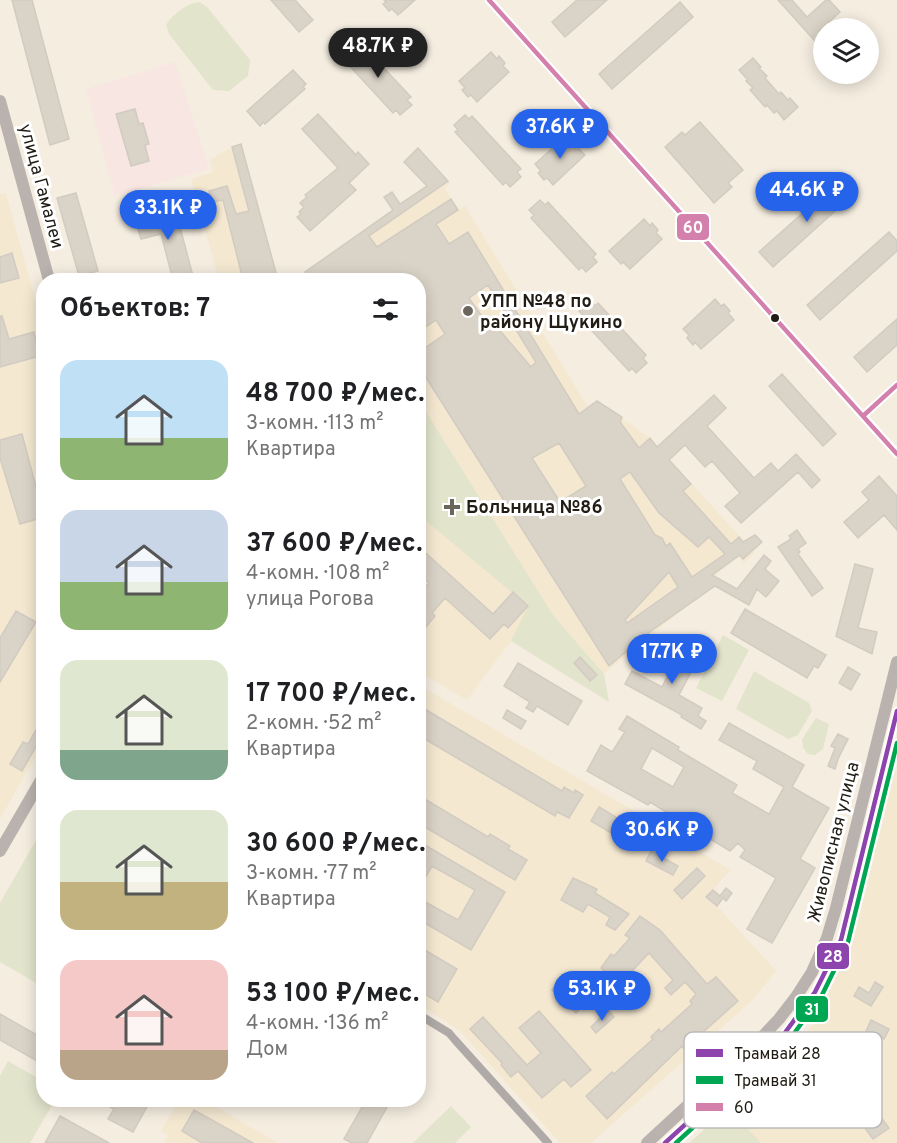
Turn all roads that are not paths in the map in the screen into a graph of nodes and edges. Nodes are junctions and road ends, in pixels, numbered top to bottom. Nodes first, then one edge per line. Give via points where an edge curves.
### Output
1 (489, 0) edge
2 (0, 101) edge
3 (47, 273) edge
4 (897, 385) edge
5 (863, 416) junction
6 (897, 454) edge
7 (897, 662) edge
8 (36, 796) edge
9 (0, 850) edge
10 (426, 1019) edge
11 (767, 1032) edge
12 (684, 1109) edge
13 (548, 1143) edge
14 (647, 1143) edge

1 - 5 street
2 - 3 street, улица Гамалеи
4 - 5 street
5 - 6 street
7 - 11 street, Живописная улица via 826,938 812,972
8 - 9 street
10 - 13 street via 449,1033
12 - 14 street, Живописная улица

